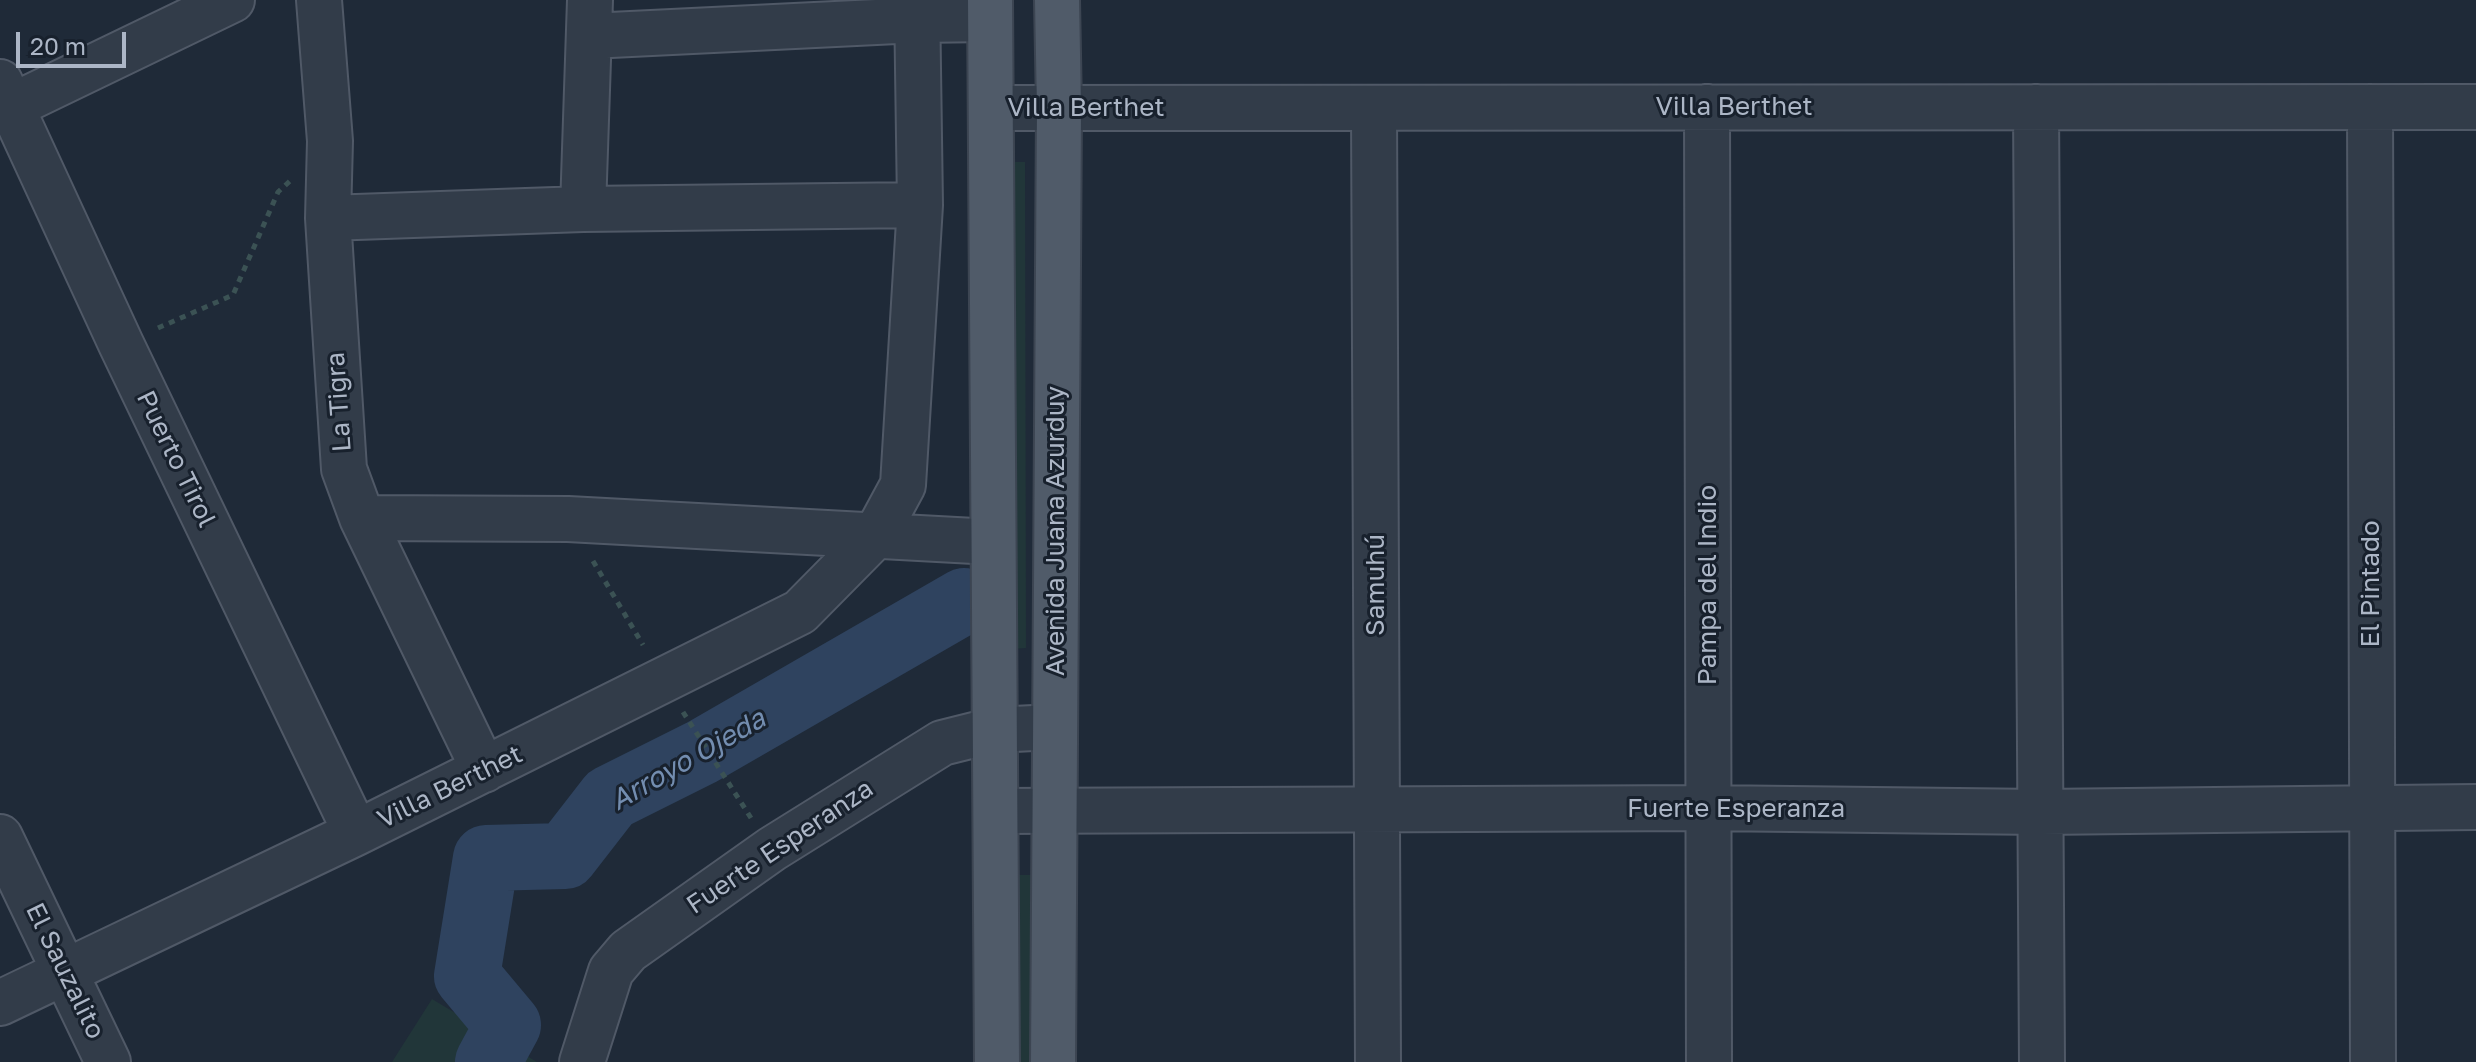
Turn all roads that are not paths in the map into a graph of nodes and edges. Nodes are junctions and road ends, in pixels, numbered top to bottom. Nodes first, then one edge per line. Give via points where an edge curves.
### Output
1 (232, 0) edge
2 (1057, 0) edge
3 (321, 1) edge
4 (917, 10) edge
5 (990, 10) edge
6 (590, 18) edge
7 (4, 100) edge
8 (1707, 107) junction
9 (2036, 107) junction
10 (2370, 107) junction
11 (2476, 107) edge
12 (991, 108) junction
13 (1059, 108) junction
14 (1374, 108) junction
15 (920, 205) junction
16 (583, 209) junction
17 (328, 218) junction
18 (362, 518) junction
19 (876, 535) junction
20 (993, 542) junction
21 (1054, 727) junction
22 (994, 730) junction
23 (484, 770) junction
24 (2476, 807) edge
25 (1708, 808) junction
26 (2372, 808) junction
27 (1377, 809) junction
28 (1055, 810) junction
29 (996, 811) junction
30 (2041, 812) junction
31 (356, 833) junction
32 (0, 837) edge
33 (65, 972) junction
34 (0, 1003) edge
35 (108, 1062) edge
36 (582, 1062) edge
37 (997, 1062) edge
38 (1053, 1062) edge
39 (1378, 1062) edge
40 (1709, 1062) edge
41 (2042, 1062) edge
42 (2373, 1062) edge

1 - 7 street
2 - 13 main road, Avenida Juana Azurduy
3 - 17 street, La Tigra via 330,141
4 - 5 street
4 - 6 street
4 - 15 street, Villa Berthet
5 - 12 main road
6 - 16 street
7 - 31 street, Puerto Tirol
8 - 9 street, Villa Berthet
8 - 14 street, Villa Berthet
8 - 25 street, Pampa del Indio
9 - 10 street, Villa Berthet
9 - 30 street
10 - 11 street, Villa Berthet
10 - 26 street, El Pintado
12 - 13 street, Villa Berthet
12 - 20 main road
13 - 14 street, Villa Berthet
13 - 21 main road, Avenida Juana Azurduy
14 - 27 street, Samuhú
15 - 16 street
15 - 19 street, Villa Berthet via 903,485
16 - 17 street
17 - 18 street, La Tigra via 342,454
18 - 19 street via 568,519
18 - 23 street, La Tigra
19 - 20 street
19 - 23 street, Villa Berthet via 800,612
20 - 22 main road
21 - 22 street, Fuerte Esperanza
21 - 28 main road, Avenida Juana Azurduy
22 - 29 main road
22 - 36 street, Fuerte Esperanza via 942,743 772,849 628,951 611,971
23 - 31 street, Villa Berthet
24 - 26 street, Fuerte Esperanza
25 - 27 street, Fuerte Esperanza
25 - 30 street, Fuerte Esperanza
25 - 40 street, Pampa del Indio
26 - 30 street, Fuerte Esperanza
26 - 42 street, El Pintado
27 - 28 street, Fuerte Esperanza
27 - 39 street, Samuhú
28 - 29 street, Fuerte Esperanza
28 - 38 main road, Avenida Juana Azurduy
29 - 37 main road
30 - 41 street
31 - 33 street, Villa Berthet
32 - 33 street, El Sauzalito
33 - 34 street, Villa Berthet
33 - 35 street, El Sauzalito

